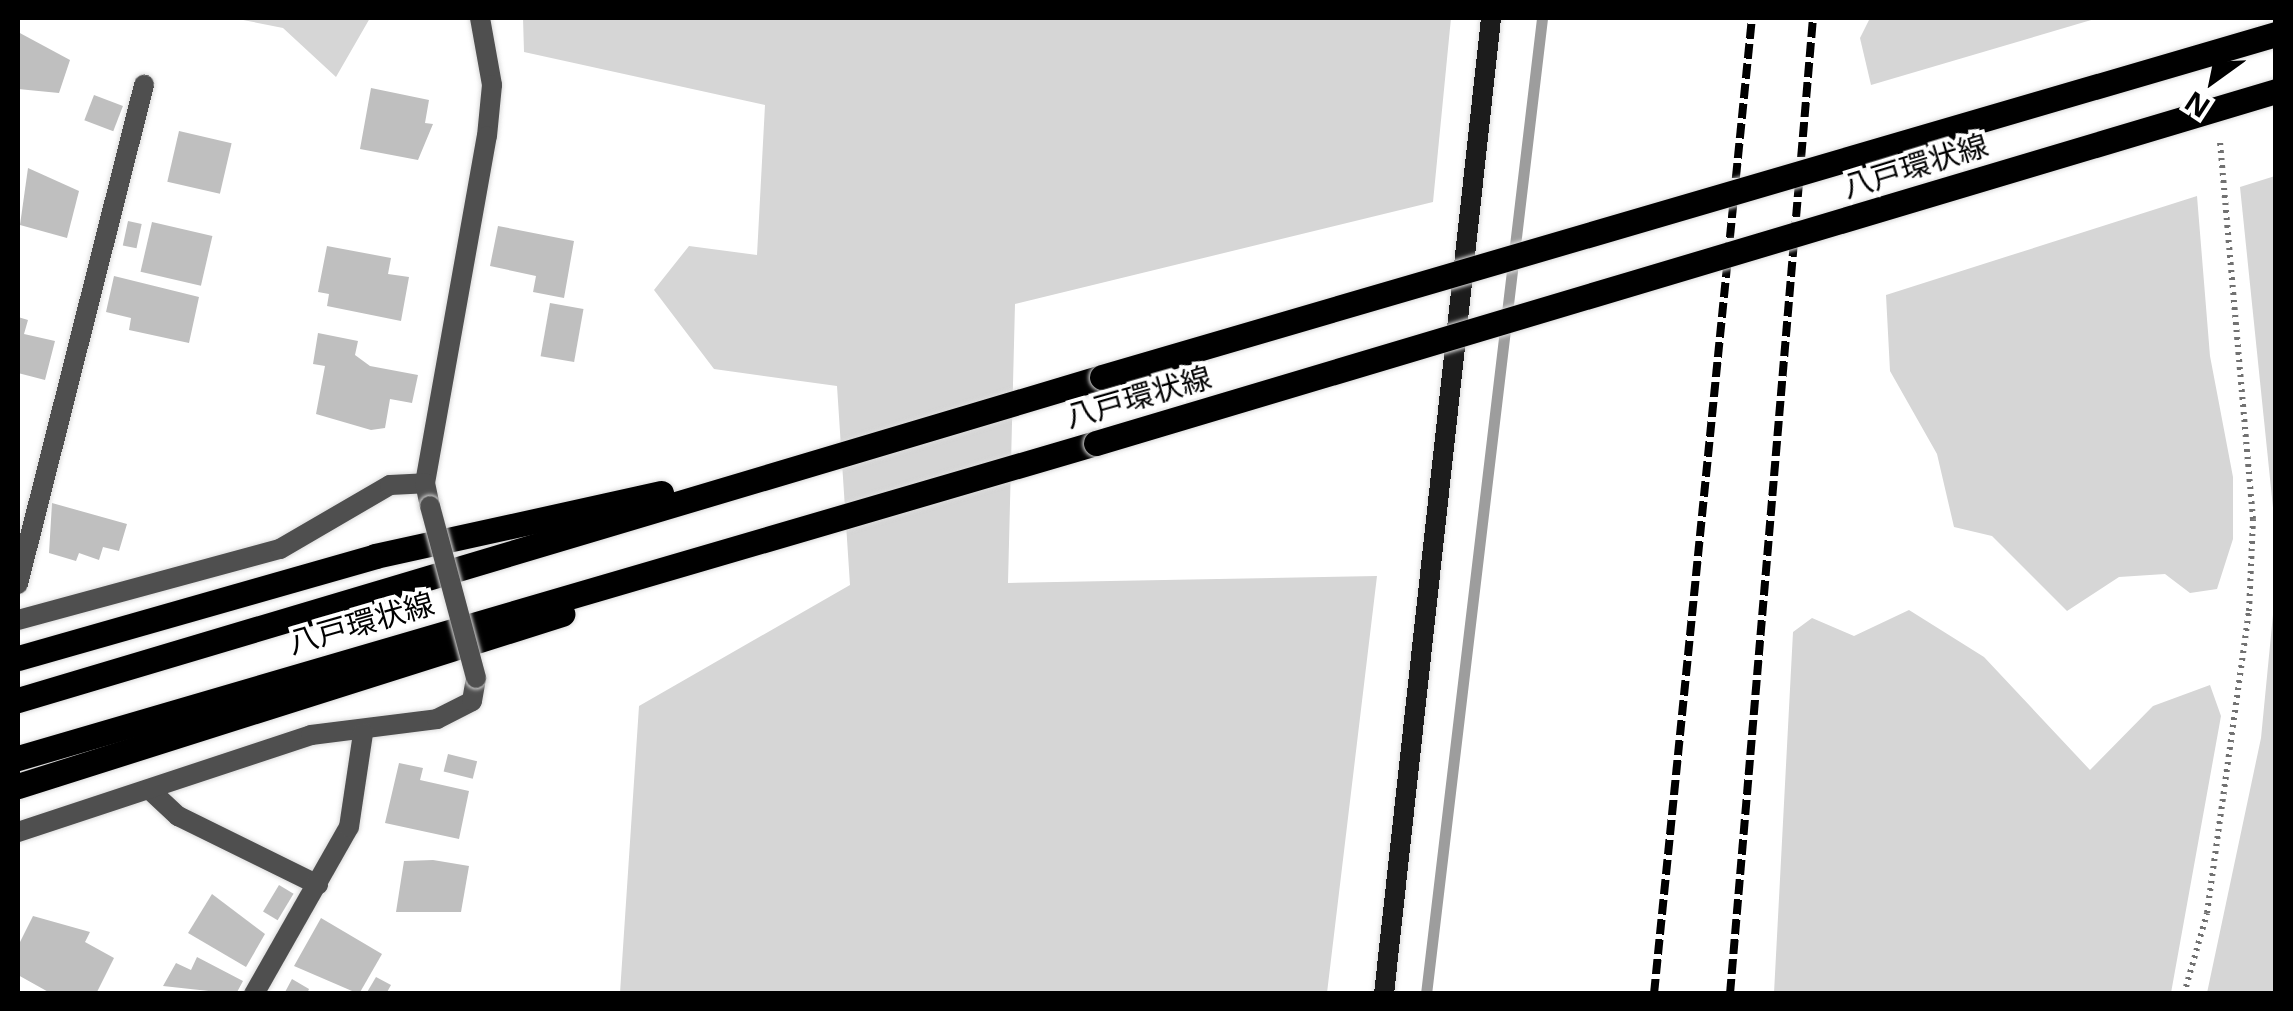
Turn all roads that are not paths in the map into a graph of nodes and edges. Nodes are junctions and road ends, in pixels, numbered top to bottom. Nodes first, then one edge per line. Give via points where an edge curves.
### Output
1 (480, 18) edge
2 (1491, 18) edge
3 (2276, 34) edge
4 (144, 85) dead end
5 (2276, 90) edge
6 (856, 450) junction
7 (425, 483) junction
8 (792, 530) junction
9 (18, 584) edge
10 (18, 620) edge
11 (18, 658) edge
12 (18, 700) edge
13 (364, 733) junction
14 (18, 758) edge
15 (18, 786) edge
16 (151, 791) junction
17 (18, 832) edge
18 (318, 884) junction
19 (254, 994) edge
20 (1384, 994) edge

1 - 7 street via 492,84 487,136
2 - 20 street
3 - 6 main road, 八戸環状線, bridge
4 - 9 street
5 - 8 main road, 八戸環状線, bridge
6 - 11 main road via 375,556
6 - 12 main road, 八戸環状線
7 - 10 street via 390,484 280,549
7 - 13 street, bridge via 476,678 472,701 437,719
8 - 14 main road, 八戸環状線
8 - 15 main road via 398,670
13 - 16 street via 311,735
13 - 18 street via 362,786
16 - 17 street
16 - 18 street via 178,816
18 - 19 street

